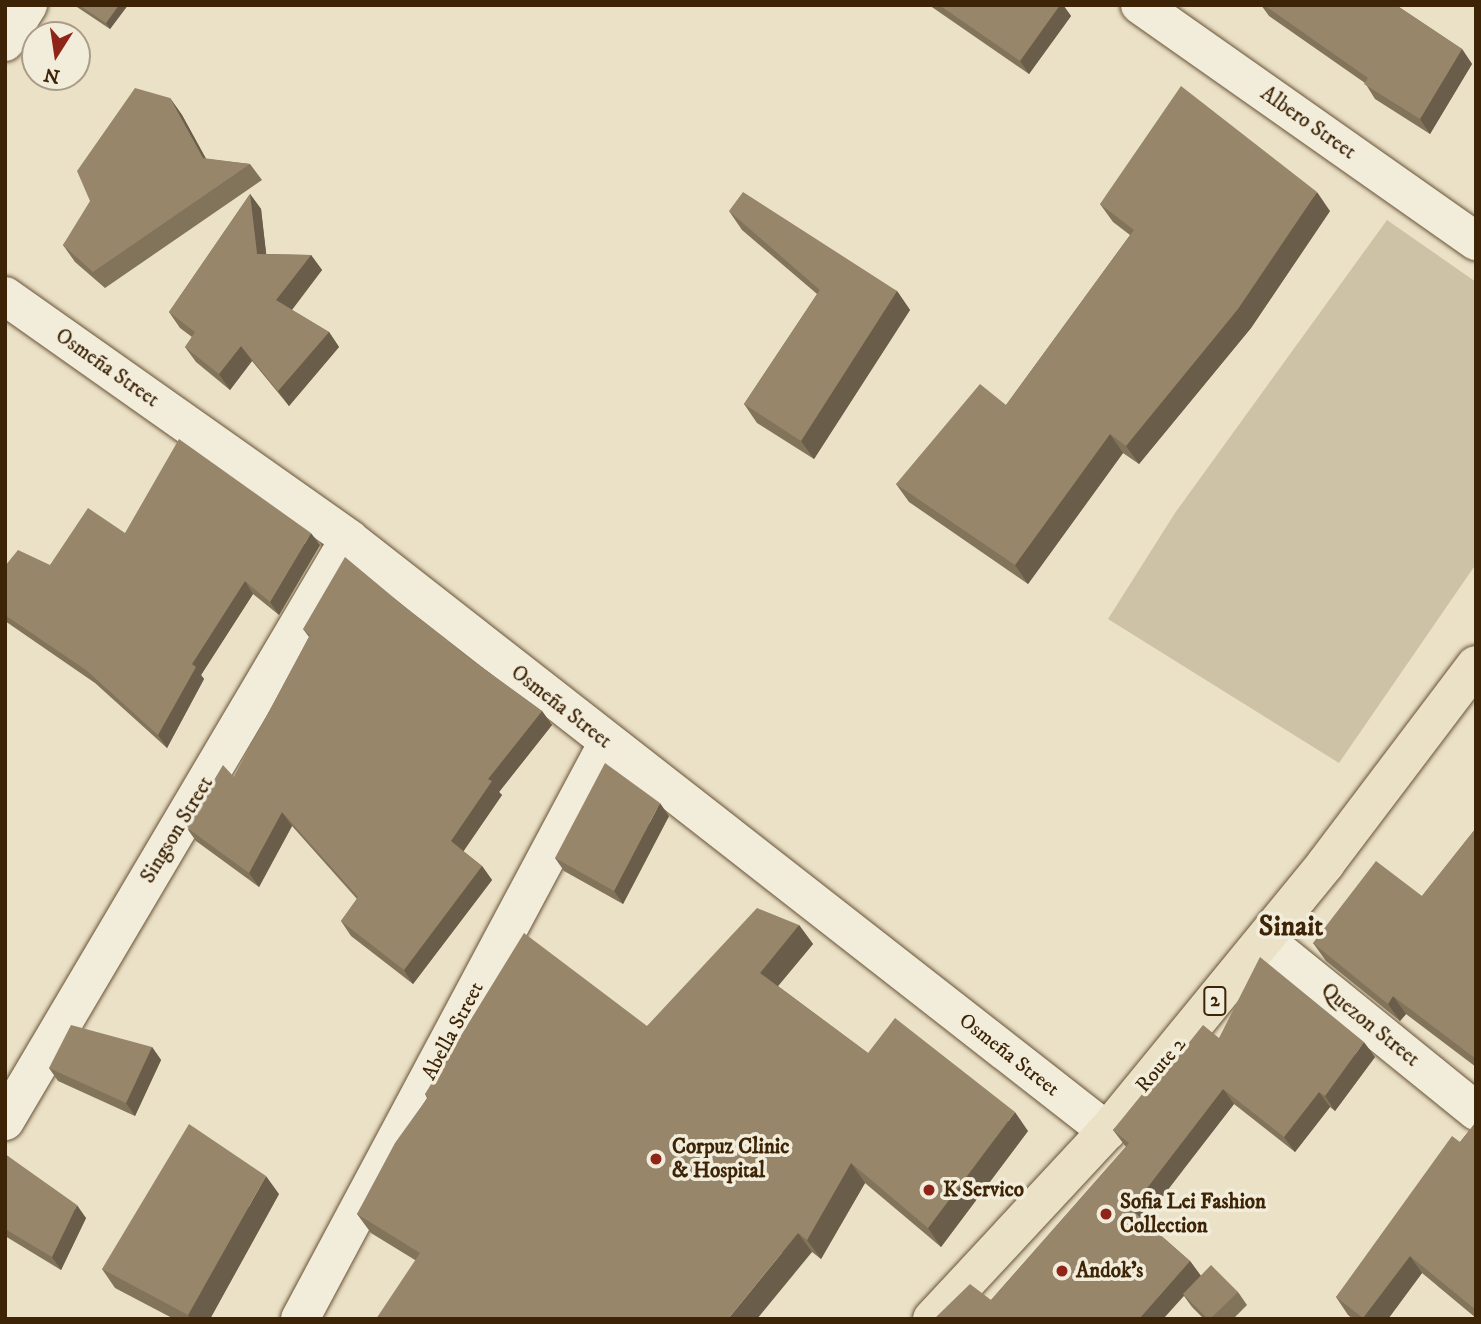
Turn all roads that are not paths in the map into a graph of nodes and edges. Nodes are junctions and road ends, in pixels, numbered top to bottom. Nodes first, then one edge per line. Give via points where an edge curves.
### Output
1 (28, 5) edge
2 (1140, 5) edge
3 (5, 42) edge
4 (1476, 241) edge
5 (5, 296) edge
6 (349, 538) junction
7 (1476, 665) edge
8 (607, 744) junction
9 (1265, 940) junction
10 (1476, 1111) edge
11 (5, 1121) edge
12 (1107, 1131) junction
13 (300, 1319) edge
14 (932, 1319) edge

1 - 3 street
2 - 4 street, Albero Street
5 - 6 street, Osmeña Street
6 - 8 street, Osmeña Street
6 - 11 street, Singson Street
7 - 9 highway, Route 2 / 2 via 1440,718
8 - 12 street, Osmeña Street
8 - 13 street, Abella Street
9 - 10 street, Quezon Street
9 - 12 highway, Route 2 / 2
12 - 14 highway, Route 2 / 2

